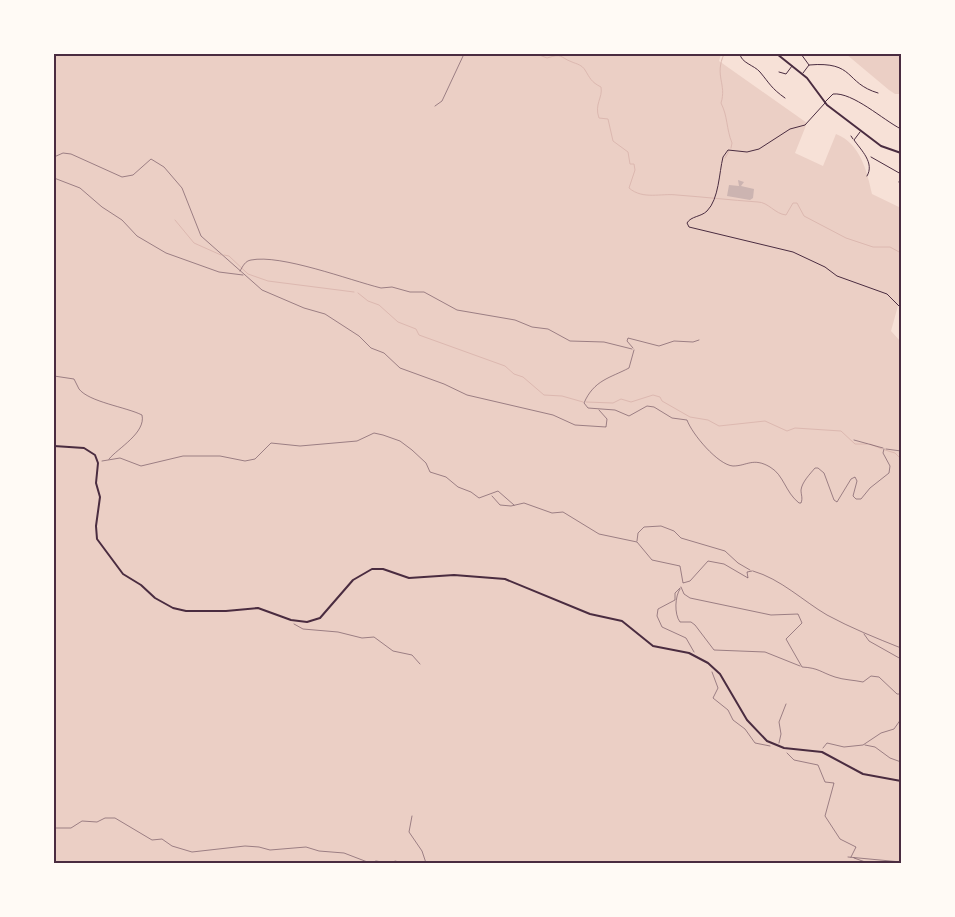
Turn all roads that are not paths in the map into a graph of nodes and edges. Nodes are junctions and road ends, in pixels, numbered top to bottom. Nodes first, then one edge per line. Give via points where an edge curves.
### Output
1 (740, 54) edge
2 (778, 54) edge
3 (801, 54) edge
4 (792, 65) junction
5 (809, 66) junction
6 (779, 72) dead end
7 (802, 74) junction
8 (878, 94) dead end
9 (785, 98) dead end
10 (825, 102) junction
11 (901, 129) edge
12 (861, 131) junction
13 (851, 136) dead end
14 (854, 140) junction
15 (901, 154) edge
16 (871, 157) dead end
17 (901, 175) edge
18 (867, 176) dead end
19 (901, 186) edge
20 (901, 308) edge
21 (54, 446) edge
22 (901, 781) edge

1 - 9 street via 741,59
2 - 4 main road
3 - 5 street
4 - 6 street via 786,74
4 - 7 main road
5 - 7 street
5 - 8 street via 838,66 865,88
7 - 10 main road
10 - 11 street via 833,94 840,94
10 - 12 main road
10 - 20 street via 805,125 790,130 759,149 747,152 728,150 723,156 714,200 702,215 688,220 688,226 792,252 820,264 837,276 887,294
12 - 14 street
12 - 15 main road via 881,146
13 - 14 street
14 - 18 street via 868,163
16 - 17 street
17 - 19 street
21 - 22 main road via 88,450 95,456 100,497 96,536 125,576 155,598 180,610 258,608 291,620 311,622 322,616 353,580 370,569 383,569 409,578 493,577 517,583 590,614 622,621 658,647 693,655 714,668 758,734 767,741 783,748 830,755 864,774

